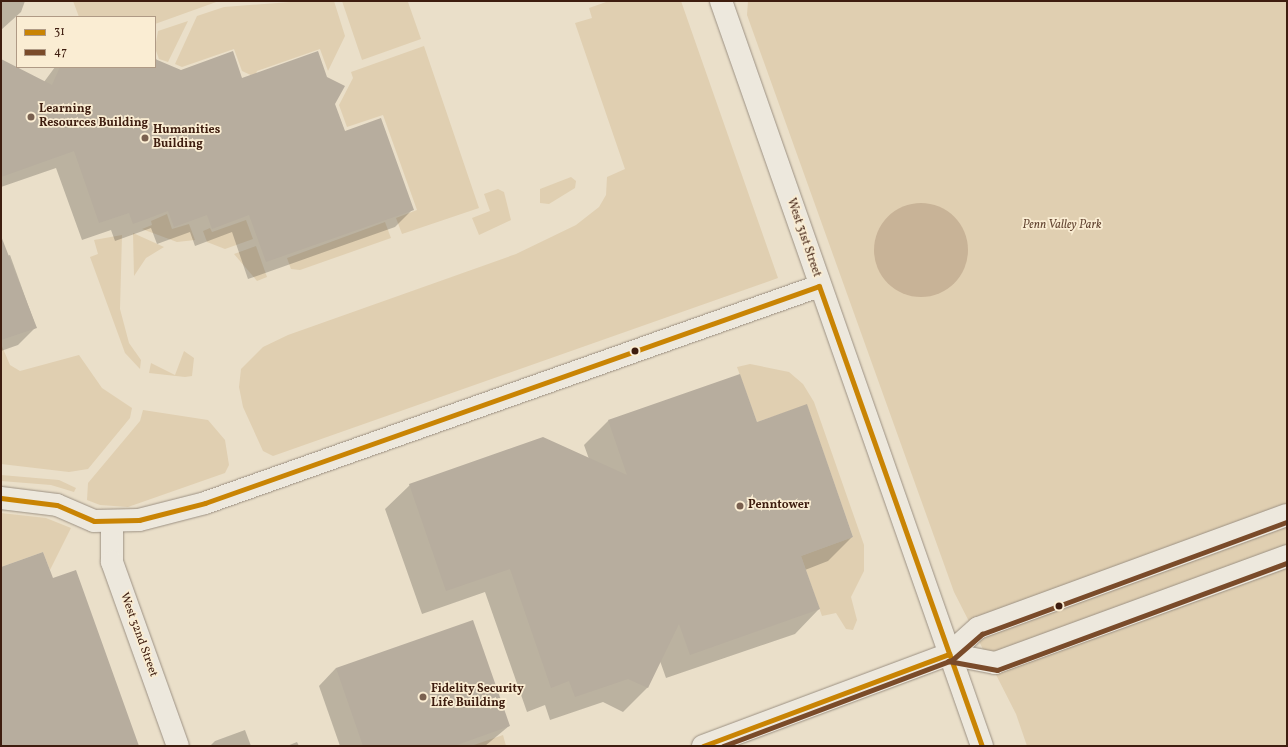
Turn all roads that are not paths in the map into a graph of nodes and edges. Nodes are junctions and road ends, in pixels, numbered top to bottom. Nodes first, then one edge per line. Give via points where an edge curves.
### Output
1 (721, 1) edge
2 (819, 286) junction
3 (1, 498) edge
4 (1287, 515) edge
5 (112, 521) junction
6 (1287, 556) edge
7 (949, 654) junction
8 (178, 746) edge
9 (703, 746) edge
10 (982, 746) edge

1 - 2 main road, West 31st Street
2 - 5 main road via 205,503 139,520
2 - 7 main road, West 31st Street
3 - 5 main road via 57,505 94,521
4 - 7 main road via 978,628
5 - 8 main road, West 32nd Street via 112,562
6 - 7 main road via 995,663
7 - 9 main road
7 - 10 main road, West 31st Street

